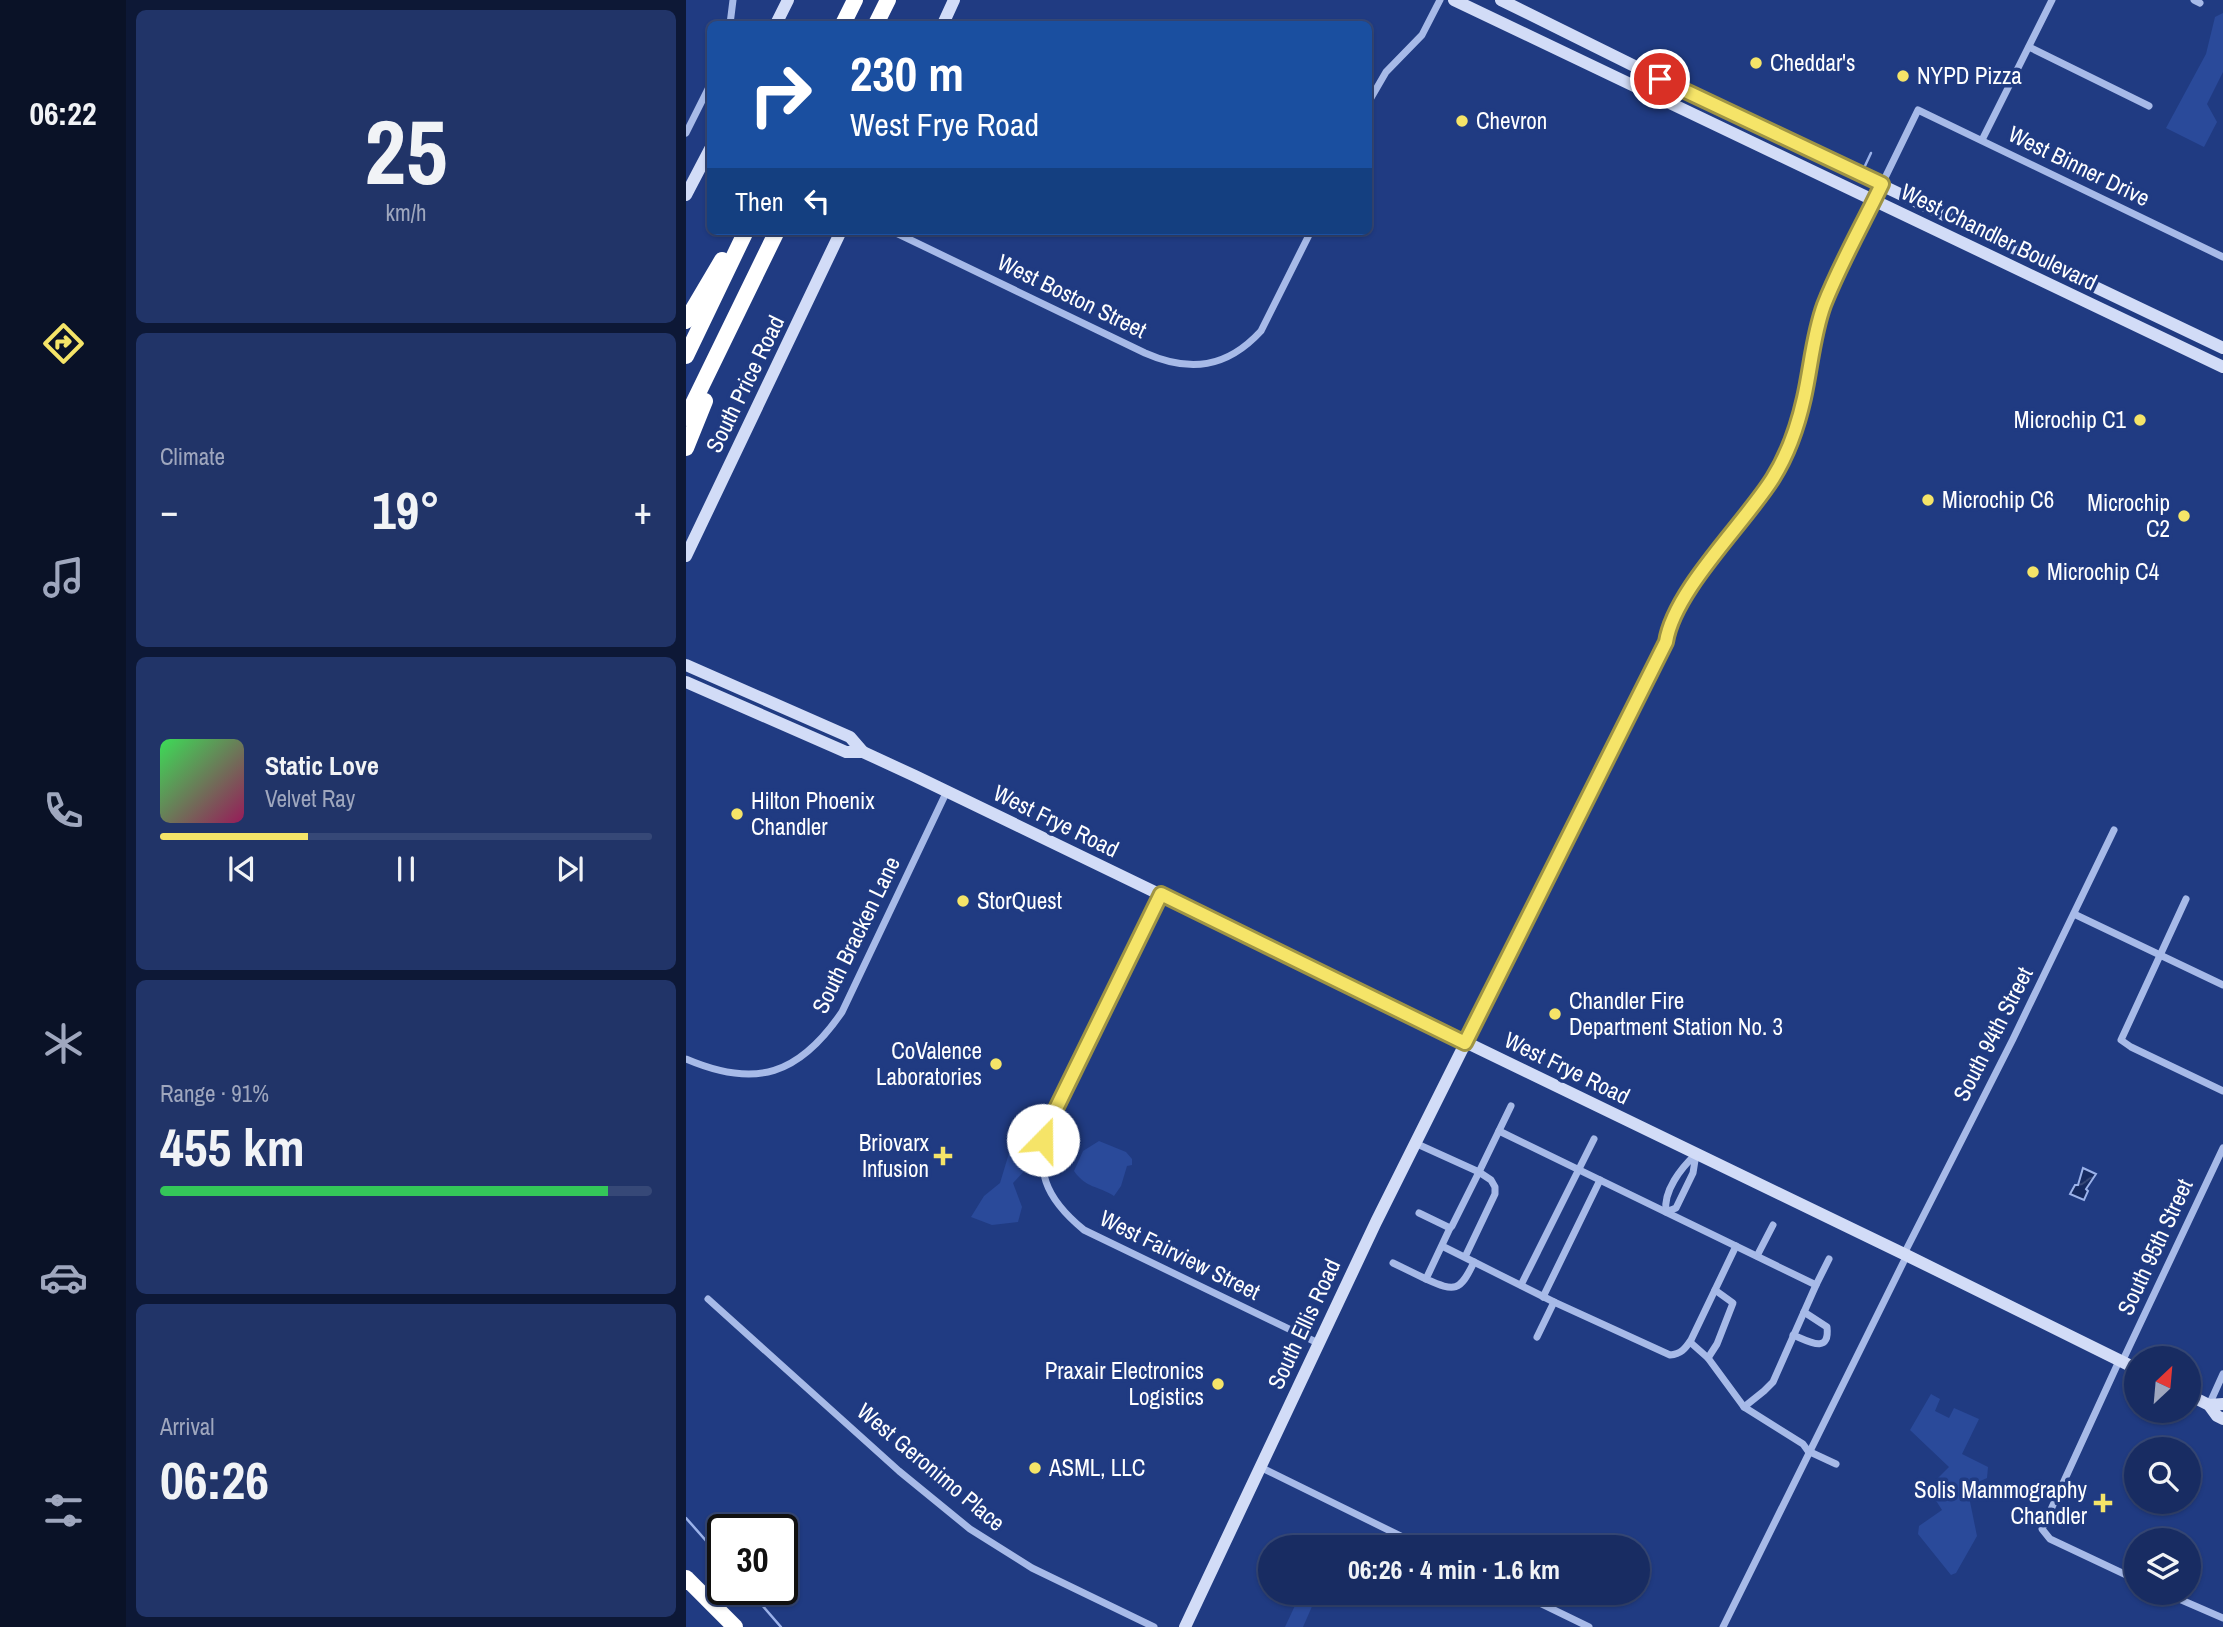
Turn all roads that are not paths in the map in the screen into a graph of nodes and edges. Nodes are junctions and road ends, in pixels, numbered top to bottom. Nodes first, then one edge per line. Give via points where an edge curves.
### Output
1 (733, 0) edge
2 (788, 0) edge
3 (855, 0) edge
4 (888, 0) edge
5 (954, 0) edge
6 (1440, 0) edge
7 (1454, 0) edge
8 (1501, 0) edge
9 (2052, 0) edge
10 (730, 21) edge
11 (778, 21) edge
12 (844, 21) edge
13 (878, 21) edge
14 (944, 21) edge
15 (2029, 47) junction
16 (1596, 67) junction
17 (1660, 79) junction
18 (707, 91) edge
19 (1372, 96) edge
20 (2149, 106) dead end
21 (686, 133) edge
22 (1982, 140) junction
23 (707, 155) edge
24 (1882, 184) junction
25 (686, 195) edge
26 (1874, 200) junction
27 (740, 235) edge
28 (741, 235) edge
29 (775, 235) edge
30 (839, 235) edge
31 (900, 235) edge
32 (1309, 235) edge
33 (765, 257) junction
34 (2223, 257) edge
35 (686, 321) edge
36 (2223, 348) edge
37 (686, 356) edge
38 (2223, 367) edge
39 (686, 418) edge
40 (686, 448) edge
41 (686, 556) edge
42 (686, 665) edge
43 (686, 682) edge
44 (736, 688) junction
45 (731, 701) junction
46 (863, 752) junction
47 (947, 791) junction
48 (2115, 830) dead end
49 (1161, 894) junction
50 (2186, 899) dead end
51 (2074, 914) junction
52 (2160, 954) junction
53 (2223, 985) edge
54 (1465, 1043) junction
55 (686, 1059) edge
56 (2223, 1091) edge
57 (1511, 1106) dead end
58 (1499, 1131) junction
59 (1594, 1139) dead end
60 (1415, 1143) junction
61 (2223, 1148) edge
62 (1696, 1154) junction
63 (1578, 1170) junction
64 (1479, 1172) junction
65 (1600, 1180) junction
66 (1667, 1212) junction
67 (1419, 1213) dead end
68 (1773, 1225) dead end
69 (1450, 1228) junction
70 (1442, 1246) junction
71 (1736, 1246) junction
72 (1905, 1254) junction
73 (1757, 1256) junction
74 (1465, 1257) junction
75 (1829, 1259) dead end
76 (1474, 1262) junction
77 (1393, 1263) dead end
78 (1426, 1279) junction
79 (1521, 1285) junction
80 (1816, 1285) junction
81 (1715, 1290) junction
82 (1543, 1297) junction
83 (708, 1299) dead end
84 (1554, 1302) junction
85 (1804, 1312) junction
86 (1793, 1335) junction
87 (1537, 1337) dead end
88 (1690, 1342) junction
89 (1318, 1343) junction
90 (1708, 1358) junction
91 (2121, 1362) junction
92 (2124, 1363) edge
93 (2223, 1374) edge
94 (2202, 1402) edge
95 (2223, 1404) edge
96 (2208, 1405) junction
97 (1744, 1406) junction
98 (2223, 1419) edge
99 (1808, 1451) junction
100 (1836, 1464) dead end
101 (1260, 1467) junction
102 (1399, 1535) edge
103 (2124, 1574) edge
104 (686, 1578) edge
105 (1544, 1605) edge
106 (2193, 1605) edge
107 (2223, 1618) edge
108 (735, 1627) edge
109 (1154, 1627) edge
110 (1185, 1627) edge
111 (1589, 1627) edge
112 (1723, 1627) edge

1 - 10 street
2 - 11 street
3 - 12 highway
4 - 13 highway
5 - 14 street
6 - 19 street via 1422,35 1386,72
7 - 16 street, West Chandler Boulevard
8 - 17 street, West Chandler Boulevard
9 - 15 street
15 - 20 street
15 - 22 street
16 - 17 street via 1612,67 1646,81
16 - 26 street, West Chandler Boulevard
17 - 24 street, West Chandler Boulevard
18 - 21 street
22 - 24 street, West Binner Drive via 1918,110
22 - 34 street, West Binner Drive
23 - 25 street
24 - 26 street, South Ellis Road
24 - 36 street, West Chandler Boulevard
26 - 38 street, West Chandler Boulevard
26 - 54 street, South Ellis Road via 1824,305 1791,441 1773,478 1682,603
27 - 35 highway
28 - 37 highway
29 - 33 highway
30 - 41 street, South Price Road
31 - 32 street, West Boston Street via 1151,356 1175,364 1201,365 1236,353 1261,331
33 - 39 highway
33 - 40 highway
42 - 44 street, West Frye Road
43 - 45 street, West Frye Road
44 - 45 street
44 - 46 street, West Frye Road via 850,737
45 - 46 street, West Frye Road via 846,752
46 - 47 street, West Frye Road
47 - 49 street, West Frye Road
47 - 55 street, South Bracken Lane via 842,1012 825,1037 803,1057 773,1072 731,1074
48 - 51 street, South 94th Street
49 - 54 street, West Frye Road
49 - 89 street, West Fairview Street via 1050,1121 1042,1147 1044,1180 1062,1212 1084,1230
50 - 52 street
51 - 52 street
51 - 72 street, South 94th Street
52 - 53 street
52 - 56 street via 2121,1040
54 - 60 street, South Ellis Road
54 - 62 street, West Frye Road
57 - 58 street
58 - 63 street
58 - 64 street
59 - 63 street
60 - 64 street
60 - 89 street, South Ellis Road
61 - 91 street, South 95th Street
62 - 66 street via 1693,1173 1676,1208
62 - 66 street via 1682,1167 1665,1203
62 - 72 street, West Frye Road
63 - 65 street
63 - 79 street
64 - 69 street
64 - 74 street via 1491,1180 1495,1195
65 - 66 street
65 - 82 street
66 - 71 street
67 - 69 street
68 - 73 street
69 - 70 street
70 - 74 street
70 - 78 street
71 - 73 street
71 - 81 street
72 - 91 street, West Frye Road
72 - 99 street, South 94th Street
73 - 80 street
74 - 76 street
75 - 80 street
76 - 78 street via 1458,1287 1450,1289
76 - 79 street
77 - 78 street
79 - 82 street
80 - 85 street
81 - 88 street
81 - 90 street via 1730,1299 1733,1307
82 - 84 street
83 - 109 street, West Geronimo Place via 970,1529 1032,1569
84 - 87 street
84 - 88 street via 1670,1355 1678,1354
85 - 86 street
85 - 86 street via 1827,1327 1825,1339 1815,1345
86 - 97 street via 1773,1382
88 - 90 street
89 - 101 street, South Ellis Road
90 - 97 street
91 - 92 street, West Frye Road
91 - 103 street, South 95th Street via 2042,1529 2050,1539
93 - 96 street
94 - 96 street
95 - 96 street
96 - 98 street
97 - 99 street
99 - 100 street
99 - 112 street, South 94th Street
101 - 102 street
101 - 110 street, South Ellis Road
104 - 108 highway
105 - 111 street
106 - 107 street

